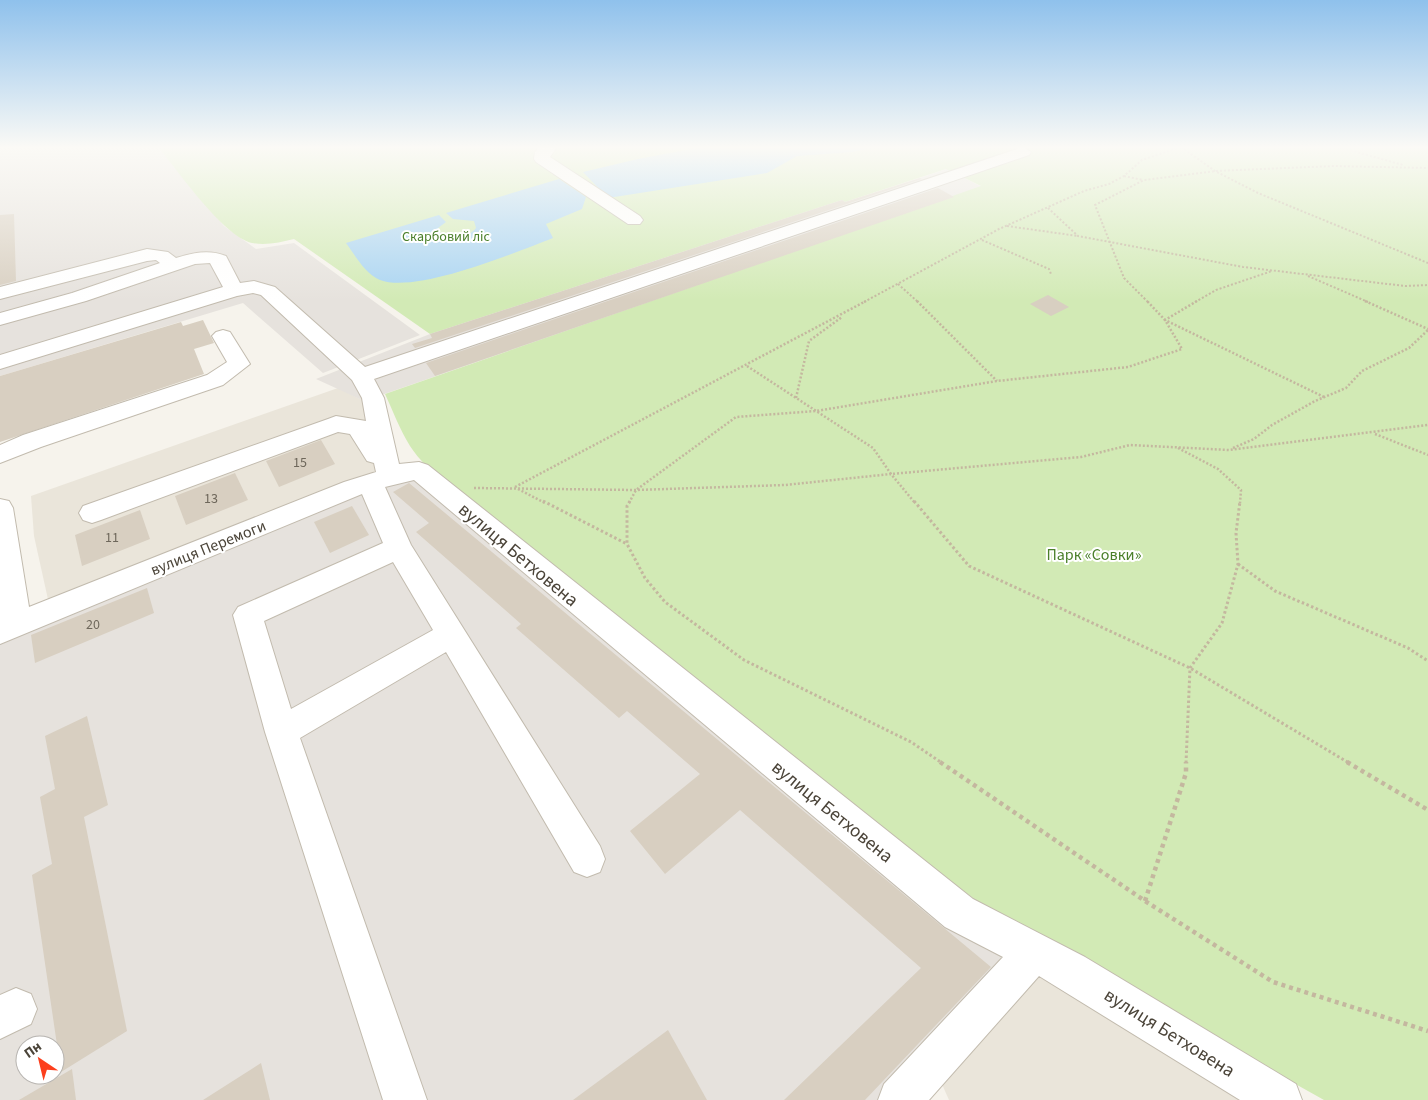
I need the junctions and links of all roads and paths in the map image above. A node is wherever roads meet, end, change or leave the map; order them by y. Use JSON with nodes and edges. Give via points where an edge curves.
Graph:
{"nodes":[{"id":1,"x":601,"y":198,"type":"edge"},
{"id":2,"x":886,"y":198,"type":"edge"},
{"id":3,"x":1071,"y":198,"type":"edge"},
{"id":4,"x":1108,"y":198,"type":"edge"},
{"id":5,"x":1271,"y":198,"type":"edge"},
{"id":6,"x":1048,"y":208,"type":"junction"},
{"id":7,"x":634,"y":220,"type":"dead end"},
{"id":8,"x":1006,"y":226,"type":"junction"},
{"id":9,"x":1078,"y":236,"type":"junction"},
{"id":10,"x":981,"y":239,"type":"junction"},
{"id":11,"x":1110,"y":241,"type":"junction"},
{"id":12,"x":1428,"y":262,"type":"edge"},
{"id":13,"x":171,"y":266,"type":"junction"},
{"id":14,"x":1273,"y":271,"type":"junction"},
{"id":15,"x":1051,"y":274,"type":"dead end"},
{"id":16,"x":1305,"y":275,"type":"junction"},
{"id":17,"x":898,"y":284,"type":"junction"},
{"id":18,"x":1428,"y":285,"type":"edge"},
{"id":19,"x":234,"y":290,"type":"junction"},
{"id":20,"x":0,"y":293,"type":"edge"},
{"id":21,"x":853,"y":309,"type":"junction"},
{"id":22,"x":0,"y":319,"type":"edge"},
{"id":23,"x":1165,"y":320,"type":"junction"},
{"id":24,"x":1428,"y":330,"type":"edge"},
{"id":25,"x":224,"y":336,"type":"dead end"},
{"id":26,"x":0,"y":362,"type":"edge"},
{"id":27,"x":747,"y":366,"type":"junction"},
{"id":28,"x":361,"y":376,"type":"junction"},
{"id":29,"x":997,"y":382,"type":"junction"},
{"id":30,"x":796,"y":398,"type":"junction"},
{"id":31,"x":1324,"y":398,"type":"junction"},
{"id":32,"x":816,"y":411,"type":"junction"},
{"id":33,"x":1428,"y":425,"type":"edge"},
{"id":34,"x":1373,"y":433,"type":"junction"},
{"id":35,"x":1177,"y":448,"type":"junction"},
{"id":36,"x":1230,"y":449,"type":"junction"},
{"id":37,"x":1428,"y":454,"type":"edge"},
{"id":38,"x":0,"y":455,"type":"edge"},
{"id":39,"x":391,"y":471,"type":"junction"},
{"id":40,"x":891,"y":474,"type":"junction"},
{"id":41,"x":470,"y":488,"type":"dead end"},
{"id":42,"x":515,"y":488,"type":"junction"},
{"id":43,"x":636,"y":490,"type":"junction"},
{"id":44,"x":0,"y":508,"type":"edge"},
{"id":45,"x":92,"y":513,"type":"dead end"},
{"id":46,"x":627,"y":544,"type":"junction"},
{"id":47,"x":399,"y":548,"type":"junction"},
{"id":48,"x":1238,"y":564,"type":"junction"},
{"id":49,"x":8,"y":629,"type":"edge"},
{"id":50,"x":452,"y":634,"type":"junction"},
{"id":51,"x":1428,"y":661,"type":"edge"},
{"id":52,"x":1190,"y":668,"type":"junction"},
{"id":53,"x":280,"y":732,"type":"junction"},
{"id":54,"x":1428,"y":810,"type":"edge"},
{"id":55,"x":587,"y":859,"type":"dead end"},
{"id":56,"x":1145,"y":901,"type":"junction"},
{"id":57,"x":1033,"y":953,"type":"junction"},
{"id":58,"x":1428,"y":1031,"type":"edge"},
{"id":59,"x":915,"y":1094,"type":"edge"},
{"id":60,"x":404,"y":1100,"type":"edge"},
{"id":61,"x":1280,"y":1100,"type":"edge"}],
"edges":[{"from":1,"to":7,"type":"street"},
{"from":2,"to":28,"type":"street"},
{"from":3,"to":6,"type":"path"},
{"from":4,"to":11,"type":"path","via":[[1095,205]]},
{"from":5,"to":12,"type":"path"},
{"from":6,"to":8,"type":"path"},
{"from":6,"to":9,"type":"path"},
{"from":8,"to":9,"type":"path"},
{"from":8,"to":10,"type":"path"},
{"from":9,"to":11,"type":"path"},
{"from":10,"to":15,"type":"path","via":[[1049,269]]},
{"from":10,"to":17,"type":"path"},
{"from":11,"to":14,"type":"path"},
{"from":11,"to":23,"type":"path","via":[[1124,278]]},
{"from":13,"to":19,"type":"street","via":[[214,257],[219,260]]},
{"from":13,"to":20,"type":"street","via":[[160,254],[147,255]]},
{"from":13,"to":22,"type":"street"},
{"from":14,"to":16,"type":"path"},
{"from":14,"to":23,"type":"path","via":[[1216,290]]},
{"from":16,"to":18,"type":"path","via":[[1405,286]]},
{"from":16,"to":24,"type":"path"},
{"from":17,"to":21,"type":"path"},
{"from":17,"to":29,"type":"path","via":[[941,323]]},
{"from":19,"to":26,"type":"street"},
{"from":19,"to":28,"type":"street","via":[[254,287],[268,291]]},
{"from":21,"to":27,"type":"path"},
{"from":21,"to":30,"type":"path","via":[[810,340]]},
{"from":23,"to":29,"type":"path","via":[[1182,349],[1128,368]]},
{"from":23,"to":31,"type":"path"},
{"from":24,"to":31,"type":"path","via":[[1409,348],[1362,371],[1346,388]]},
{"from":25,"to":38,"type":"street","via":[[239,364],[215,380],[32,441]]},
{"from":27,"to":30,"type":"path"},
{"from":27,"to":42,"type":"path"},
{"from":28,"to":39,"type":"street","via":[[373,398]]},
{"from":29,"to":32,"type":"path"},
{"from":30,"to":32,"type":"path"},
{"from":31,"to":36,"type":"path"},
{"from":32,"to":40,"type":"path","via":[[873,448]]},
{"from":32,"to":43,"type":"path","via":[[736,417]]},
{"from":33,"to":34,"type":"path"},
{"from":34,"to":36,"type":"path"},
{"from":34,"to":37,"type":"path"},
{"from":35,"to":36,"type":"path"},
{"from":35,"to":40,"type":"path","via":[[1130,446],[1081,457]]},
{"from":35,"to":48,"type":"path","via":[[1218,469],[1241,490],[1236,533]]},
{"from":39,"to":45,"type":"street","name":"вулиця Бетховена","via":[[358,428],[336,424]]},
{"from":39,"to":47,"type":"street"},
{"from":39,"to":49,"type":"street","name":"вулиця Перемоги"},
{"from":39,"to":57,"type":"street","name":"вулиця Бетховена","via":[[959,913]]},
{"from":40,"to":43,"type":"path","via":[[785,485]]},
{"from":40,"to":52,"type":"path","via":[[969,566]]},
{"from":41,"to":42,"type":"path"},
{"from":42,"to":43,"type":"path"},
{"from":42,"to":46,"type":"path"},
{"from":43,"to":46,"type":"path","via":[[627,506]]},
{"from":44,"to":49,"type":"street"},
{"from":46,"to":56,"type":"path","via":[[645,578],[665,602],[744,660],[911,742]]},
{"from":47,"to":50,"type":"street"},
{"from":47,"to":53,"type":"street","via":[[248,614]]},
{"from":48,"to":51,"type":"path","via":[[1275,591],[1408,648]]},
{"from":48,"to":52,"type":"path","via":[[1222,623]]},
{"from":50,"to":53,"type":"street"},
{"from":50,"to":55,"type":"street"},
{"from":52,"to":54,"type":"path"},
{"from":52,"to":56,"type":"path","via":[[1186,773]]},
{"from":53,"to":60,"type":"street"},
{"from":56,"to":58,"type":"path","via":[[1272,982]]},
{"from":57,"to":59,"type":"street"},
{"from":57,"to":61,"type":"street","name":"вулиця Бетховена","via":[[1071,971]]}]}
